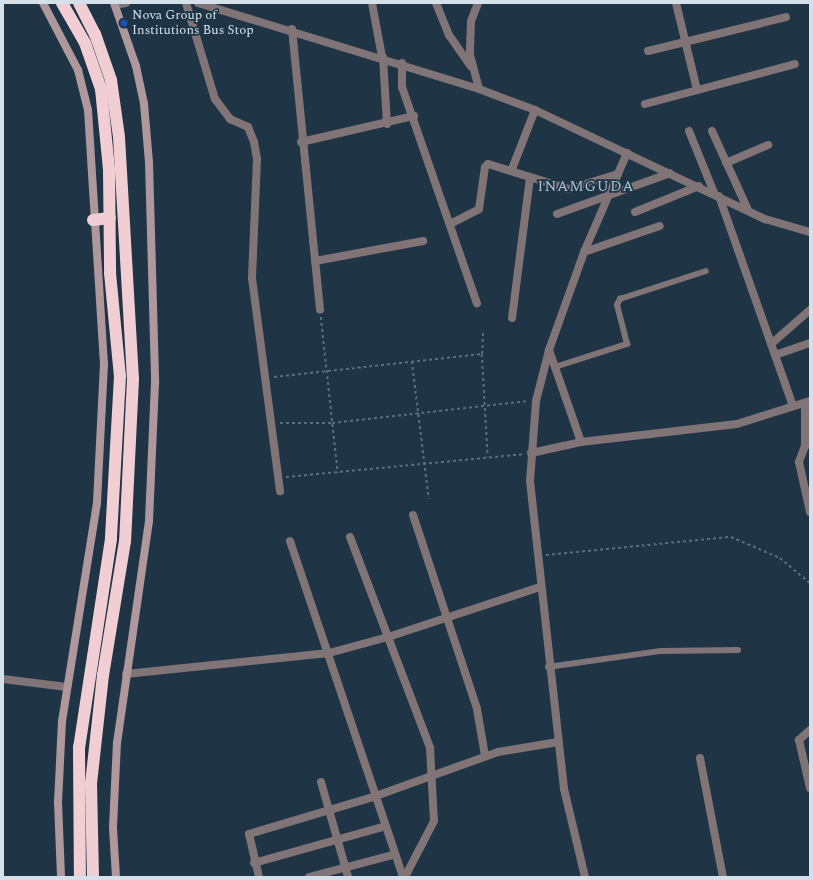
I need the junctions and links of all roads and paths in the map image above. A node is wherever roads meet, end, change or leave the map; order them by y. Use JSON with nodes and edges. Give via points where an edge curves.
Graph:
{"nodes":[{"id":1,"x":43,"y":3,"type":"edge"},
{"id":2,"x":62,"y":3,"type":"edge"},
{"id":3,"x":79,"y":3,"type":"edge"},
{"id":4,"x":126,"y":3,"type":"edge"},
{"id":5,"x":186,"y":3,"type":"edge"},
{"id":6,"x":198,"y":3,"type":"edge"},
{"id":7,"x":372,"y":3,"type":"edge"},
{"id":8,"x":436,"y":3,"type":"edge"},
{"id":9,"x":478,"y":3,"type":"edge"},
{"id":10,"x":676,"y":3,"type":"edge"},
{"id":11,"x":114,"y":4,"type":"edge"},
{"id":12,"x":786,"y":17,"type":"dead end"},
{"id":13,"x":292,"y":29,"type":"junction"},
{"id":14,"x":685,"y":41,"type":"junction"},
{"id":15,"x":648,"y":51,"type":"dead end"},
{"id":16,"x":383,"y":57,"type":"junction"},
{"id":17,"x":402,"y":63,"type":"junction"},
{"id":18,"x":795,"y":64,"type":"dead end"},
{"id":19,"x":472,"y":69,"type":"junction"},
{"id":20,"x":479,"y":89,"type":"junction"},
{"id":21,"x":697,"y":90,"type":"junction"},
{"id":22,"x":645,"y":104,"type":"dead end"},
{"id":23,"x":535,"y":110,"type":"junction"},
{"id":24,"x":414,"y":116,"type":"junction"},
{"id":25,"x":387,"y":124,"type":"junction"},
{"id":26,"x":689,"y":131,"type":"dead end"},
{"id":27,"x":712,"y":132,"type":"dead end"},
{"id":28,"x":302,"y":142,"type":"junction"},
{"id":29,"x":768,"y":145,"type":"dead end"},
{"id":30,"x":627,"y":153,"type":"junction"},
{"id":31,"x":726,"y":163,"type":"junction"},
{"id":32,"x":512,"y":169,"type":"junction"},
{"id":33,"x":670,"y":173,"type":"junction"},
{"id":34,"x":618,"y":174,"type":"junction"},
{"id":35,"x":530,"y":178,"type":"junction"},
{"id":36,"x":700,"y":186,"type":"junction"},
{"id":37,"x":717,"y":194,"type":"junction"},
{"id":38,"x":610,"y":197,"type":"junction"},
{"id":39,"x":748,"y":210,"type":"junction"},
{"id":40,"x":635,"y":212,"type":"dead end"},
{"id":41,"x":557,"y":214,"type":"dead end"},
{"id":42,"x":110,"y":218,"type":"junction"},
{"id":43,"x":93,"y":220,"type":"junction"},
{"id":44,"x":452,"y":223,"type":"junction"},
{"id":45,"x":660,"y":226,"type":"dead end"},
{"id":46,"x":810,"y":232,"type":"edge"},
{"id":47,"x":423,"y":241,"type":"dead end"},
{"id":48,"x":584,"y":252,"type":"junction"},
{"id":49,"x":315,"y":261,"type":"junction"},
{"id":50,"x":706,"y":271,"type":"dead end"},
{"id":51,"x":477,"y":304,"type":"dead end"},
{"id":52,"x":320,"y":310,"type":"joint"},
{"id":53,"x":810,"y":310,"type":"edge"},
{"id":54,"x":512,"y":318,"type":"dead end"},
{"id":55,"x":483,"y":330,"type":"dead end"},
{"id":56,"x":810,"y":343,"type":"edge"},
{"id":57,"x":771,"y":344,"type":"junction"},
{"id":58,"x":549,"y":350,"type":"junction"},
{"id":59,"x":482,"y":354,"type":"junction"},
{"id":60,"x":775,"y":354,"type":"junction"},
{"id":61,"x":412,"y":361,"type":"junction"},
{"id":62,"x":555,"y":367,"type":"junction"},
{"id":63,"x":326,"y":369,"type":"junction"},
{"id":64,"x":265,"y":379,"type":"junction"},
{"id":65,"x":536,"y":401,"type":"junction"},
{"id":66,"x":808,"y":402,"type":"edge"},
{"id":67,"x":486,"y":404,"type":"junction"},
{"id":68,"x":793,"y":406,"type":"junction"},
{"id":69,"x":418,"y":413,"type":"junction"},
{"id":70,"x":270,"y":423,"type":"junction"},
{"id":71,"x":332,"y":423,"type":"junction"},
{"id":72,"x":581,"y":442,"type":"junction"},
{"id":73,"x":531,"y":453,"type":"junction"},
{"id":74,"x":488,"y":457,"type":"junction"},
{"id":75,"x":425,"y":463,"type":"junction"},
{"id":76,"x":338,"y":473,"type":"junction"},
{"id":77,"x":277,"y":478,"type":"junction"},
{"id":78,"x":280,"y":491,"type":"dead end"},
{"id":79,"x":430,"y":499,"type":"dead end"},
{"id":80,"x":810,"y":512,"type":"edge"},
{"id":81,"x":413,"y":515,"type":"dead end"},
{"id":82,"x":350,"y":537,"type":"dead end"},
{"id":83,"x":290,"y":541,"type":"dead end"},
{"id":84,"x":536,"y":557,"type":"junction"},
{"id":85,"x":810,"y":583,"type":"edge"},
{"id":86,"x":540,"y":586,"type":"junction"},
{"id":87,"x":448,"y":617,"type":"junction"},
{"id":88,"x":388,"y":637,"type":"junction"},
{"id":89,"x":738,"y":650,"type":"dead end"},
{"id":90,"x":329,"y":653,"type":"junction"},
{"id":91,"x":548,"y":667,"type":"junction"},
{"id":92,"x":126,"y":674,"type":"junction"},
{"id":93,"x":3,"y":679,"type":"edge"},
{"id":94,"x":66,"y":687,"type":"junction"},
{"id":95,"x":810,"y":730,"type":"edge"},
{"id":96,"x":558,"y":742,"type":"junction"},
{"id":97,"x":485,"y":756,"type":"junction"},
{"id":98,"x":700,"y":758,"type":"dead end"},
{"id":99,"x":432,"y":773,"type":"junction"},
{"id":100,"x":321,"y":782,"type":"dead end"},
{"id":101,"x":810,"y":787,"type":"edge"},
{"id":102,"x":373,"y":797,"type":"junction"},
{"id":103,"x":329,"y":811,"type":"junction"},
{"id":104,"x":384,"y":827,"type":"junction"},
{"id":105,"x":337,"y":840,"type":"junction"},
{"id":106,"x":393,"y":855,"type":"junction"},
{"id":107,"x":254,"y":863,"type":"junction"},
{"id":108,"x":345,"y":867,"type":"junction"},
{"id":109,"x":61,"y":877,"type":"edge"},
{"id":110,"x":80,"y":877,"type":"edge"},
{"id":111,"x":93,"y":877,"type":"edge"},
{"id":112,"x":116,"y":877,"type":"edge"},
{"id":113,"x":259,"y":877,"type":"edge"},
{"id":114,"x":309,"y":877,"type":"edge"},
{"id":115,"x":348,"y":877,"type":"edge"},
{"id":116,"x":404,"y":877,"type":"edge"},
{"id":117,"x":586,"y":877,"type":"edge"},
{"id":118,"x":723,"y":877,"type":"edge"}],
"edges":[{"from":1,"to":43,"type":"street","via":[[78,70],[88,110]]},
{"from":2,"to":42,"type":"highway","via":[[85,43],[101,89]]},
{"from":3,"to":111,"type":"highway","via":[[95,34],[111,80],[119,137],[133,380],[125,541],[101,690],[91,783]]},
{"from":4,"to":11,"type":"street"},
{"from":5,"to":64,"type":"street","via":[[214,99],[230,119],[248,127],[254,142],[257,158],[252,278]]},
{"from":6,"to":13,"type":"street"},
{"from":7,"to":16,"type":"street"},
{"from":8,"to":19,"type":"street","via":[[449,35]]},
{"from":9,"to":19,"type":"street","via":[[472,21]]},
{"from":10,"to":14,"type":"street"},
{"from":11,"to":92,"type":"street","via":[[136,66],[144,104],[149,162],[155,383],[149,521]]},
{"from":12,"to":14,"type":"street"},
{"from":13,"to":16,"type":"street"},
{"from":13,"to":28,"type":"street"},
{"from":14,"to":15,"type":"street"},
{"from":14,"to":21,"type":"street"},
{"from":16,"to":17,"type":"street"},
{"from":16,"to":25,"type":"street"},
{"from":17,"to":20,"type":"street"},
{"from":17,"to":24,"type":"street","via":[[402,85]]},
{"from":18,"to":21,"type":"street"},
{"from":19,"to":20,"type":"street"},
{"from":20,"to":23,"type":"street"},
{"from":21,"to":22,"type":"street"},
{"from":23,"to":30,"type":"street"},
{"from":23,"to":32,"type":"street"},
{"from":24,"to":25,"type":"street"},
{"from":24,"to":44,"type":"street"},
{"from":25,"to":28,"type":"street"},
{"from":26,"to":37,"type":"street"},
{"from":27,"to":31,"type":"street"},
{"from":28,"to":49,"type":"street"},
{"from":29,"to":31,"type":"street"},
{"from":30,"to":33,"type":"street"},
{"from":30,"to":34,"type":"street"},
{"from":31,"to":39,"type":"street"},
{"from":32,"to":35,"type":"street"},
{"from":32,"to":44,"type":"street","via":[[486,165],[479,209]]},
{"from":33,"to":36,"type":"street"},
{"from":33,"to":38,"type":"street"},
{"from":34,"to":35,"type":"street","via":[[569,189]]},
{"from":34,"to":38,"type":"street"},
{"from":35,"to":54,"type":"street"},
{"from":36,"to":37,"type":"street"},
{"from":36,"to":40,"type":"street"},
{"from":37,"to":39,"type":"street"},
{"from":37,"to":57,"type":"street"},
{"from":38,"to":41,"type":"street"},
{"from":38,"to":48,"type":"street"},
{"from":39,"to":46,"type":"street","via":[[765,219]]},
{"from":42,"to":43,"type":"highway"},
{"from":42,"to":110,"type":"highway","via":[[120,376],[118,454],[111,539],[79,747]]},
{"from":43,"to":94,"type":"street","via":[[104,364],[103,423],[97,502]]},
{"from":44,"to":51,"type":"street"},
{"from":45,"to":48,"type":"street"},
{"from":47,"to":49,"type":"street"},
{"from":48,"to":58,"type":"street"},
{"from":49,"to":52,"type":"street"},
{"from":50,"to":62,"type":"lane","via":[[620,299],[617,305],[627,344]]},
{"from":52,"to":63,"type":"path"},
{"from":53,"to":57,"type":"street"},
{"from":55,"to":59,"type":"path"},
{"from":56,"to":60,"type":"street"},
{"from":57,"to":60,"type":"street"},
{"from":58,"to":62,"type":"street"},
{"from":58,"to":65,"type":"street"},
{"from":59,"to":61,"type":"path"},
{"from":59,"to":67,"type":"path"},
{"from":60,"to":68,"type":"street"},
{"from":61,"to":63,"type":"path"},
{"from":61,"to":69,"type":"path"},
{"from":62,"to":72,"type":"street"},
{"from":63,"to":64,"type":"path"},
{"from":63,"to":71,"type":"path"},
{"from":64,"to":70,"type":"street"},
{"from":65,"to":67,"type":"path"},
{"from":65,"to":73,"type":"street"},
{"from":66,"to":68,"type":"street"},
{"from":66,"to":80,"type":"street","via":[[805,446],[799,462]]},
{"from":67,"to":69,"type":"path"},
{"from":67,"to":74,"type":"path"},
{"from":68,"to":72,"type":"street","via":[[738,424]]},
{"from":69,"to":71,"type":"path"},
{"from":69,"to":75,"type":"path"},
{"from":70,"to":71,"type":"path"},
{"from":70,"to":77,"type":"street"},
{"from":71,"to":76,"type":"path"},
{"from":72,"to":73,"type":"street"},
{"from":73,"to":74,"type":"path"},
{"from":73,"to":84,"type":"street","via":[[530,481]]},
{"from":74,"to":75,"type":"path"},
{"from":75,"to":76,"type":"path"},
{"from":75,"to":79,"type":"path"},
{"from":76,"to":77,"type":"path"},
{"from":77,"to":78,"type":"street"},
{"from":81,"to":87,"type":"street"},
{"from":82,"to":88,"type":"street"},
{"from":83,"to":90,"type":"street"},
{"from":84,"to":85,"type":"path","via":[[731,537],[780,558]]},
{"from":84,"to":86,"type":"street"},
{"from":86,"to":87,"type":"street"},
{"from":86,"to":91,"type":"street"},
{"from":87,"to":88,"type":"street"},
{"from":87,"to":97,"type":"street","via":[[477,709]]},
{"from":88,"to":90,"type":"street"},
{"from":88,"to":99,"type":"street","via":[[426,735]]},
{"from":89,"to":91,"type":"lane","via":[[661,651]]},
{"from":90,"to":92,"type":"street"},
{"from":90,"to":102,"type":"street"},
{"from":91,"to":96,"type":"street"},
{"from":92,"to":112,"type":"street","via":[[116,750],[113,828]]},
{"from":93,"to":94,"type":"street"},
{"from":94,"to":109,"type":"street","via":[[58,802]]},
{"from":95,"to":101,"type":"street","via":[[799,740]]},
{"from":96,"to":97,"type":"street"},
{"from":96,"to":117,"type":"street","via":[[564,789]]},
{"from":97,"to":99,"type":"street"},
{"from":98,"to":118,"type":"street"},
{"from":99,"to":102,"type":"street"},
{"from":99,"to":116,"type":"street","via":[[434,822]]},
{"from":100,"to":103,"type":"street"},
{"from":102,"to":103,"type":"street"},
{"from":102,"to":104,"type":"street"},
{"from":103,"to":105,"type":"street"},
{"from":103,"to":107,"type":"street","via":[[249,834]]},
{"from":104,"to":105,"type":"street"},
{"from":104,"to":106,"type":"street"},
{"from":105,"to":107,"type":"street"},
{"from":105,"to":108,"type":"street"},
{"from":106,"to":108,"type":"street"},
{"from":106,"to":116,"type":"street"},
{"from":107,"to":113,"type":"street"},
{"from":108,"to":114,"type":"street"},
{"from":108,"to":115,"type":"street"}]}
